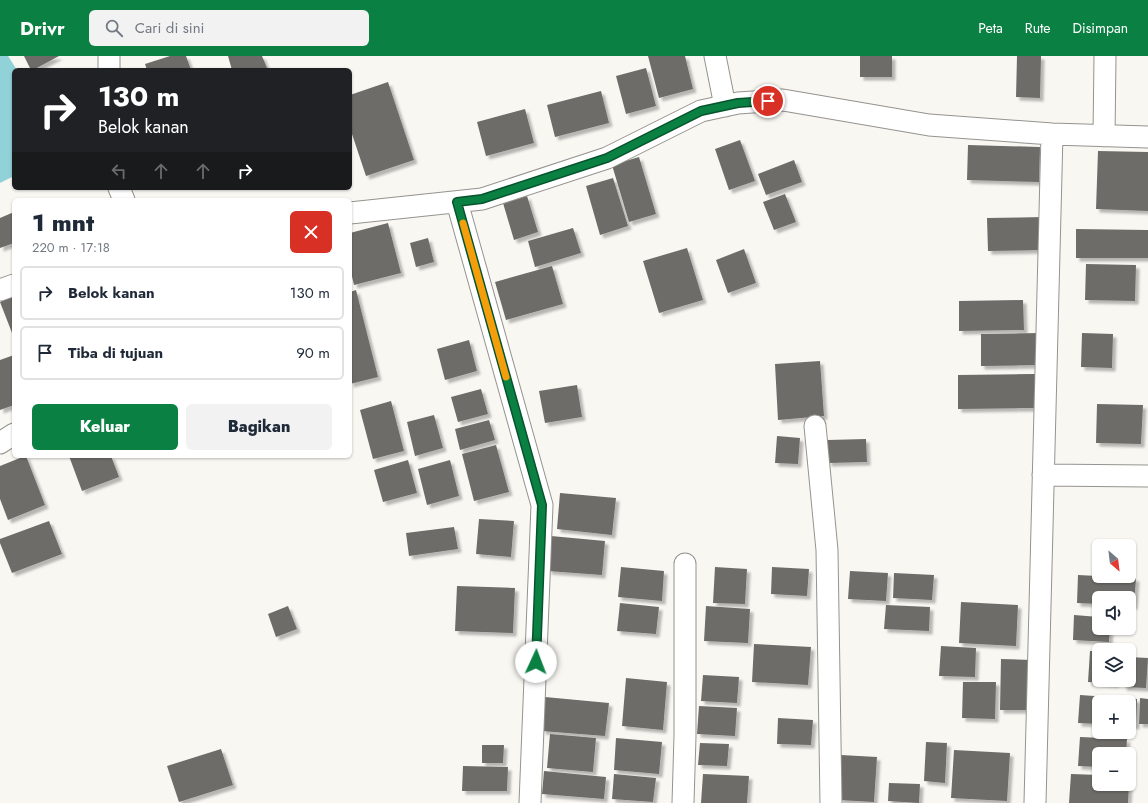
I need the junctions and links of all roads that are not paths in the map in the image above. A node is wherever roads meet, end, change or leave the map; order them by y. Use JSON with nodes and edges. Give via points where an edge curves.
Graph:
{"nodes":[{"id":1,"x":109,"y":56,"type":"edge"},
{"id":2,"x":715,"y":56,"type":"edge"},
{"id":3,"x":1105,"y":56,"type":"edge"},
{"id":4,"x":109,"y":68,"type":"edge"},
{"id":5,"x":725,"y":106,"type":"junction"},
{"id":6,"x":1052,"y":134,"type":"junction"},
{"id":7,"x":1104,"y":136,"type":"junction"},
{"id":8,"x":1148,"y":137,"type":"edge"},
{"id":9,"x":457,"y":202,"type":"junction"},
{"id":10,"x":352,"y":214,"type":"edge"},
{"id":11,"x":12,"y":286,"type":"edge"},
{"id":12,"x":0,"y":290,"type":"edge"},
{"id":13,"x":815,"y":426,"type":"dead end"},
{"id":14,"x":12,"y":435,"type":"edge"},
{"id":15,"x":0,"y":443,"type":"edge"},
{"id":16,"x":1043,"y":475,"type":"junction"},
{"id":17,"x":1148,"y":476,"type":"edge"},
{"id":18,"x":685,"y":564,"type":"dead end"},
{"id":19,"x":530,"y":803,"type":"edge"},
{"id":20,"x":684,"y":803,"type":"edge"},
{"id":21,"x":831,"y":803,"type":"edge"},
{"id":22,"x":1035,"y":803,"type":"edge"}],
"edges":[{"from":1,"to":4,"type":"street"},
{"from":2,"to":5,"type":"street"},
{"from":3,"to":7,"type":"street"},
{"from":5,"to":6,"type":"street","via":[[783,100],[929,124]]},
{"from":5,"to":9,"type":"street","via":[[701,111],[607,158],[482,199]]},
{"from":6,"to":7,"type":"street"},
{"from":6,"to":16,"type":"street"},
{"from":7,"to":8,"type":"street"},
{"from":9,"to":10,"type":"street"},
{"from":9,"to":19,"type":"street","via":[[542,505]]},
{"from":11,"to":12,"type":"street"},
{"from":13,"to":21,"type":"street","via":[[827,550]]},
{"from":14,"to":15,"type":"street"},
{"from":16,"to":17,"type":"street"},
{"from":16,"to":22,"type":"street"},
{"from":18,"to":20,"type":"street"}]}
